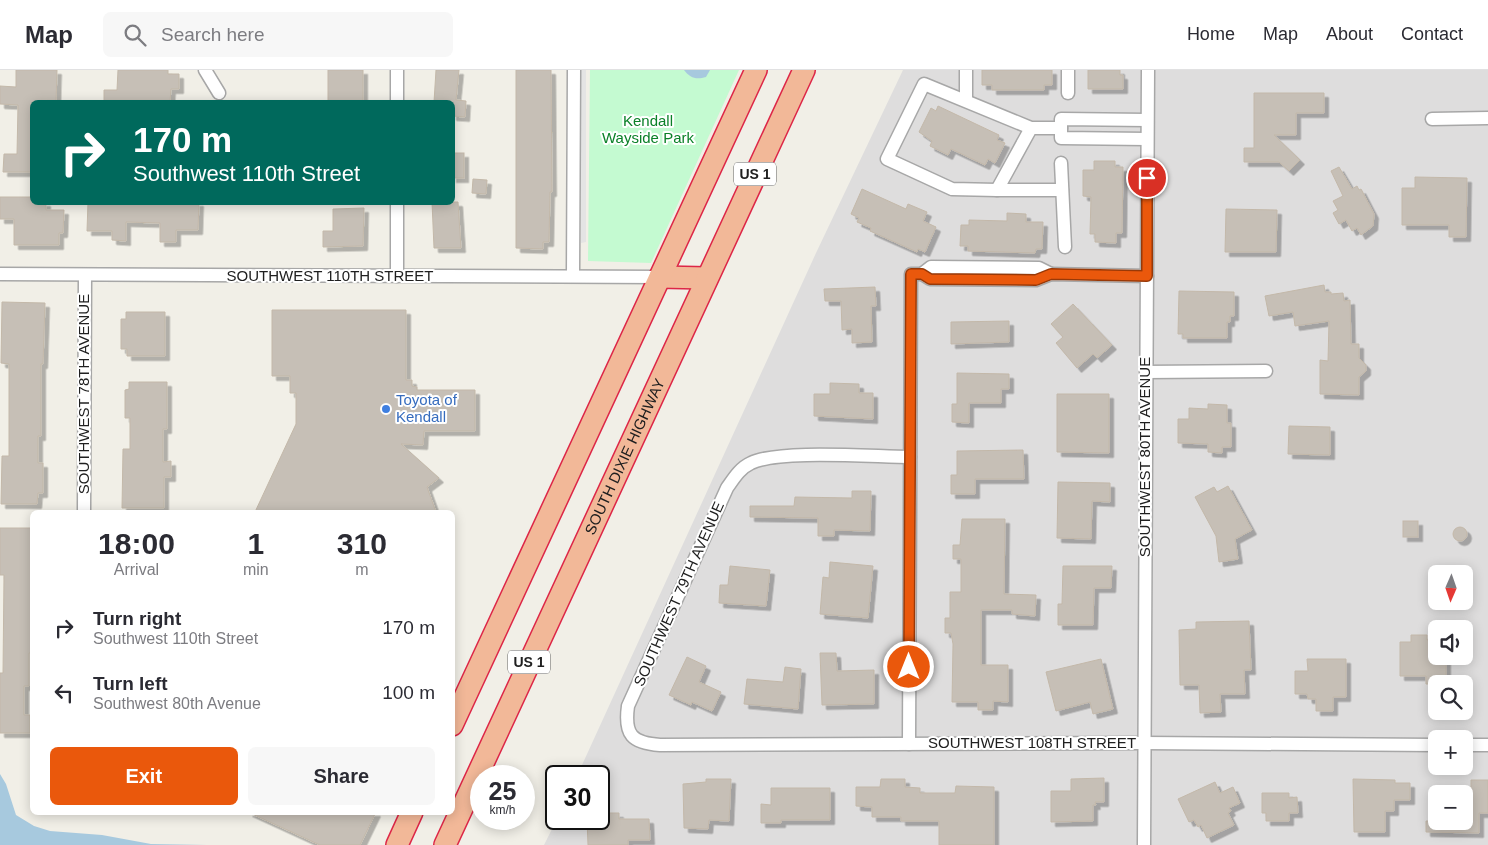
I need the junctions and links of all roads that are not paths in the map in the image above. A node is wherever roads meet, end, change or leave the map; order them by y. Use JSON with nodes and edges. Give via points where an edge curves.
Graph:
{"nodes":[{"id":1,"x":205,"y":70,"type":"edge"},
{"id":2,"x":397,"y":70,"type":"edge"},
{"id":3,"x":574,"y":70,"type":"edge"},
{"id":4,"x":756,"y":70,"type":"edge"},
{"id":5,"x":804,"y":70,"type":"edge"},
{"id":6,"x":966,"y":70,"type":"edge"},
{"id":7,"x":1068,"y":70,"type":"edge"},
{"id":8,"x":1148,"y":70,"type":"edge"},
{"id":9,"x":218,"y":93,"type":"dead end"},
{"id":10,"x":1068,"y":93,"type":"dead end"},
{"id":11,"x":397,"y":100,"type":"edge"},
{"id":12,"x":966,"y":100,"type":"junction"},
{"id":13,"x":1488,"y":118,"type":"edge"},
{"id":14,"x":1432,"y":119,"type":"dead end"},
{"id":15,"x":1147,"y":120,"type":"junction"},
{"id":16,"x":1031,"y":128,"type":"junction"},
{"id":17,"x":1061,"y":129,"type":"junction"},
{"id":18,"x":1147,"y":140,"type":"junction"},
{"id":19,"x":1062,"y":163,"type":"dead end"},
{"id":20,"x":997,"y":190,"type":"junction"},
{"id":21,"x":1062,"y":190,"type":"junction"},
{"id":22,"x":397,"y":205,"type":"edge"},
{"id":23,"x":1065,"y":247,"type":"dead end"},
{"id":24,"x":0,"y":274,"type":"edge"},
{"id":25,"x":85,"y":275,"type":"junction"},
{"id":26,"x":573,"y":275,"type":"junction"},
{"id":27,"x":397,"y":276,"type":"junction"},
{"id":28,"x":1147,"y":276,"type":"junction"},
{"id":29,"x":660,"y":277,"type":"junction"},
{"id":30,"x":707,"y":278,"type":"junction"},
{"id":31,"x":1266,"y":371,"type":"dead end"},
{"id":32,"x":1146,"y":372,"type":"junction"},
{"id":33,"x":910,"y":457,"type":"junction"},
{"id":34,"x":84,"y":510,"type":"edge"},
{"id":35,"x":455,"y":720,"type":"edge"},
{"id":36,"x":631,"y":735,"type":"joint"},
{"id":37,"x":1144,"y":743,"type":"junction"},
{"id":38,"x":909,"y":744,"type":"junction"},
{"id":39,"x":1428,"y":745,"type":"edge"},
{"id":40,"x":1473,"y":745,"type":"edge"},
{"id":41,"x":1488,"y":745,"type":"edge"},
{"id":42,"x":411,"y":815,"type":"edge"},
{"id":43,"x":397,"y":845,"type":"edge"},
{"id":44,"x":445,"y":845,"type":"edge"},
{"id":45,"x":1144,"y":845,"type":"edge"}],
"edges":[{"from":1,"to":9,"type":"street"},
{"from":2,"to":11,"type":"street"},
{"from":3,"to":26,"type":"street"},
{"from":4,"to":29,"type":"highway","number":"US 1"},
{"from":5,"to":30,"type":"highway","name":"SOUTH DIXIE HIGHWAY","number":"US 1"},
{"from":6,"to":12,"type":"street"},
{"from":7,"to":10,"type":"street"},
{"from":8,"to":15,"type":"street","name":"SOUTHWEST 80TH AVENUE"},
{"from":12,"to":16,"type":"street"},
{"from":12,"to":20,"type":"street","via":[[924,84],[887,159],[952,189]]},
{"from":13,"to":14,"type":"street"},
{"from":15,"to":17,"type":"street"},
{"from":15,"to":18,"type":"street","name":"SOUTHWEST 80TH AVENUE"},
{"from":16,"to":17,"type":"street"},
{"from":16,"to":20,"type":"street"},
{"from":17,"to":18,"type":"street"},
{"from":18,"to":28,"type":"street","name":"SOUTHWEST 80TH AVENUE"},
{"from":19,"to":21,"type":"street"},
{"from":20,"to":21,"type":"street"},
{"from":21,"to":23,"type":"street"},
{"from":22,"to":27,"type":"street"},
{"from":24,"to":25,"type":"street","name":"SOUTHWEST 110TH STREET"},
{"from":25,"to":27,"type":"street","name":"SOUTHWEST 110TH STREET"},
{"from":25,"to":34,"type":"street","name":"SOUTHWEST 78TH AVENUE"},
{"from":26,"to":27,"type":"street","name":"SOUTHWEST 110TH STREET"},
{"from":26,"to":29,"type":"street","name":"SOUTHWEST 110TH STREET"},
{"from":28,"to":32,"type":"street","name":"SOUTHWEST 80TH AVENUE"},
{"from":28,"to":33,"type":"street","via":[[1051,274],[1036,280],[930,279],[916,274]]},
{"from":29,"to":30,"type":"highway"},
{"from":29,"to":35,"type":"highway","number":"US 1"},
{"from":30,"to":44,"type":"highway","name":"SOUTH DIXIE HIGHWAY","number":"US 1"},
{"from":31,"to":32,"type":"street"},
{"from":32,"to":37,"type":"street","name":"SOUTHWEST 80TH AVENUE"},
{"from":33,"to":36,"type":"street","name":"SOUTHWEST 79TH AVENUE","via":[[782,456],[751,463],[738,472],[727,488],[628,706],[627,726]]},
{"from":33,"to":38,"type":"street"},
{"from":36,"to":38,"type":"street","name":"SOUTHWEST 108TH STREET","via":[[642,742],[660,745]]},
{"from":37,"to":38,"type":"street","name":"SOUTHWEST 108TH STREET"},
{"from":37,"to":39,"type":"street","name":"SOUTHWEST 108TH STREET"},
{"from":37,"to":45,"type":"street","name":"SOUTHWEST 80TH AVENUE"},
{"from":40,"to":41,"type":"street"},
{"from":42,"to":43,"type":"highway"}]}
